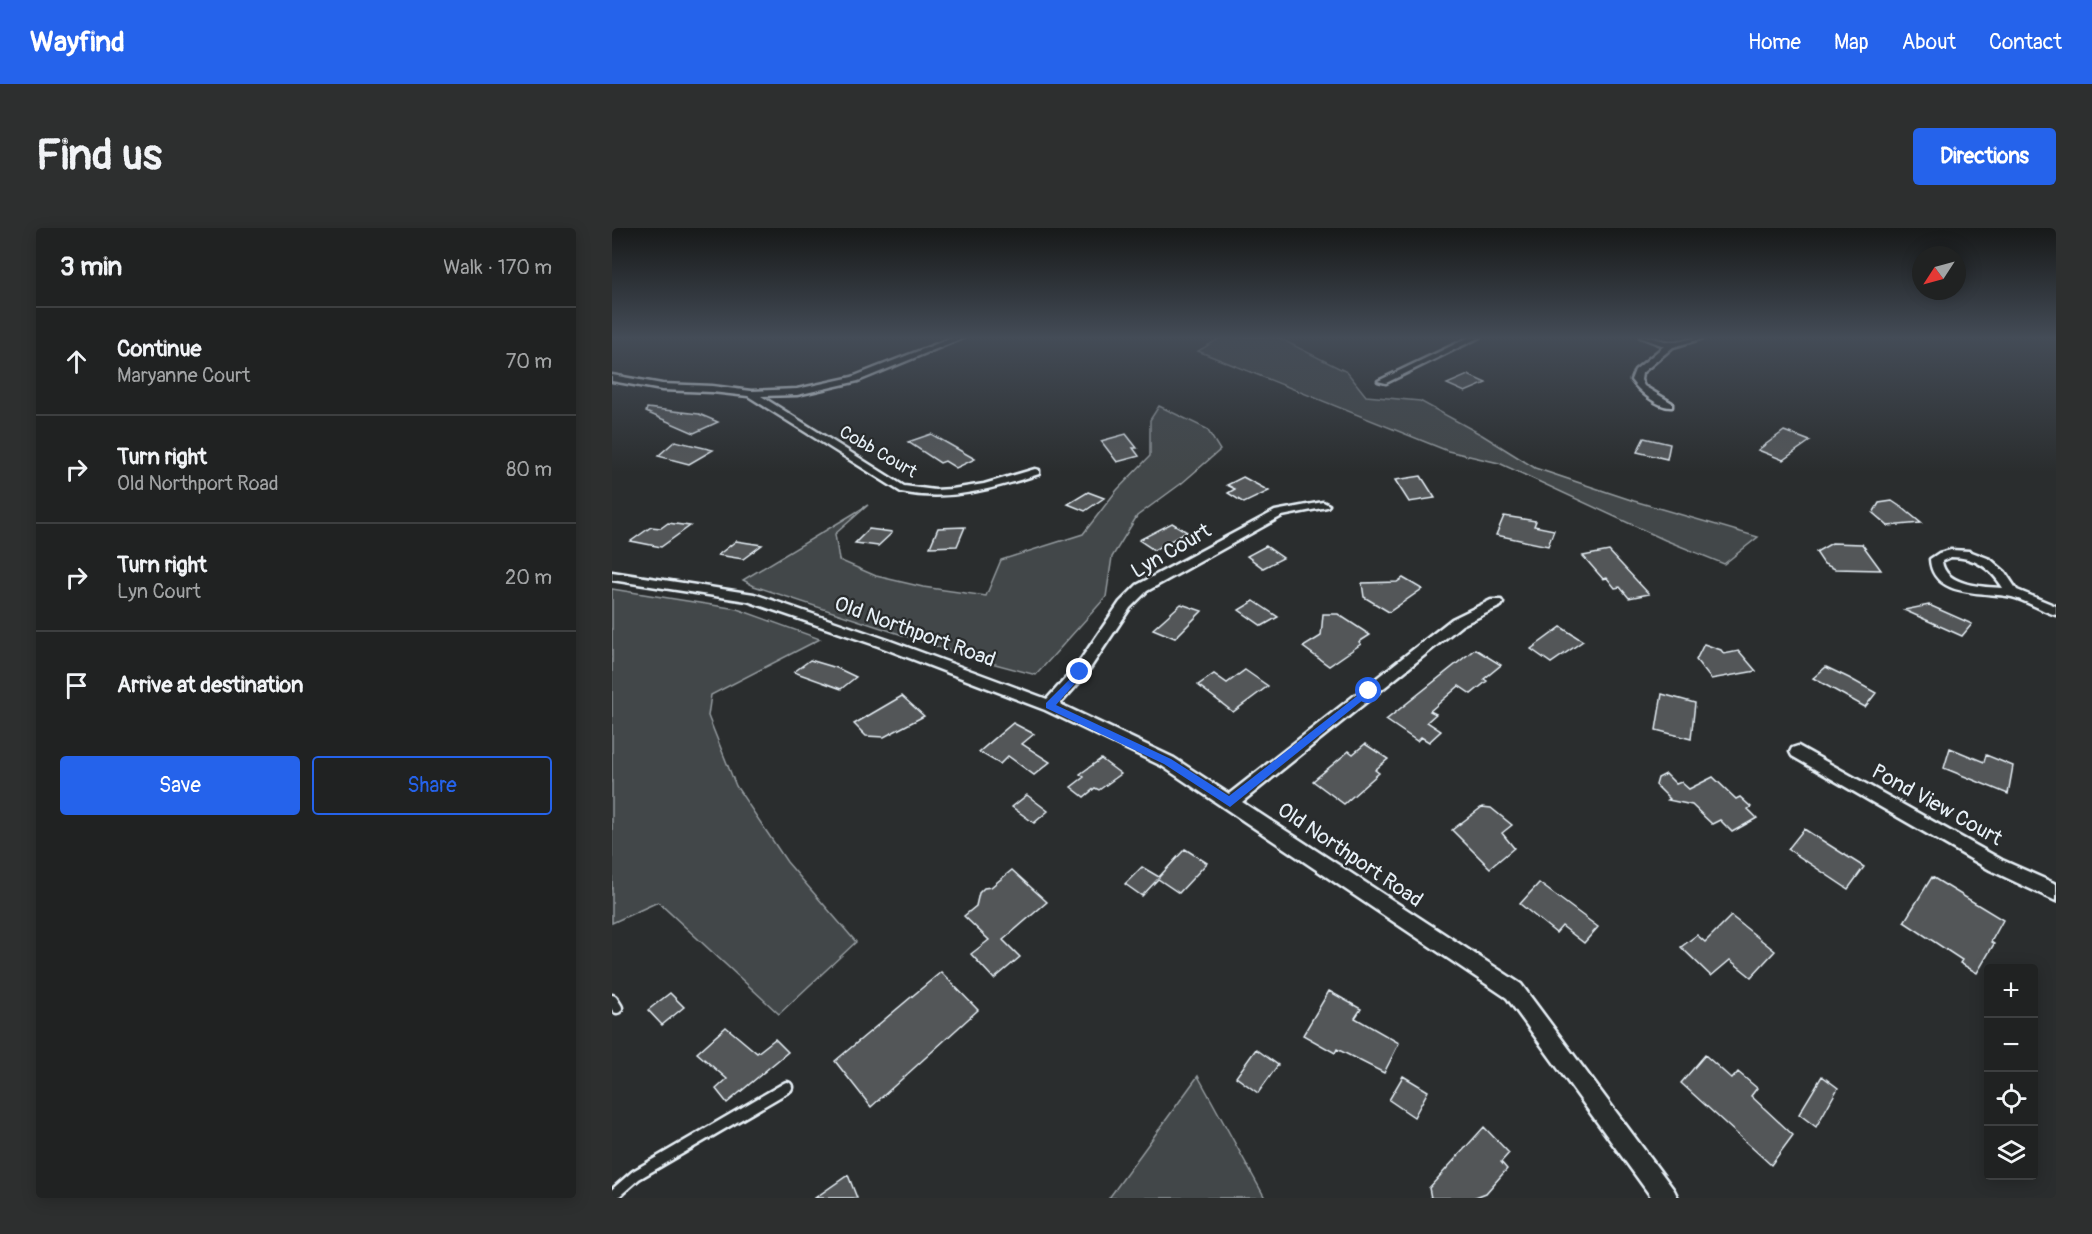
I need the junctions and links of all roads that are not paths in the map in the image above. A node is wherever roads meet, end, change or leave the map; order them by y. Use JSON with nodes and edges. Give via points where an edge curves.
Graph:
{"nodes":[{"id":1,"x":636,"y":382,"type":"edge"},
{"id":2,"x":840,"y":382,"type":"edge"},
{"id":3,"x":1637,"y":382,"type":"edge"},
{"id":4,"x":751,"y":394,"type":"junction"},
{"id":5,"x":1669,"y":405,"type":"dead end"},
{"id":6,"x":1035,"y":472,"type":"dead end"},
{"id":7,"x":1323,"y":505,"type":"dead end"},
{"id":8,"x":612,"y":576,"type":"edge"},
{"id":9,"x":2012,"y":592,"type":"junction"},
{"id":10,"x":1496,"y":603,"type":"dead end"},
{"id":11,"x":2056,"y":611,"type":"edge"},
{"id":12,"x":1050,"y":706,"type":"junction"},
{"id":13,"x":1798,"y":752,"type":"dead end"},
{"id":14,"x":1230,"y":802,"type":"junction"},
{"id":15,"x":2056,"y":893,"type":"edge"},
{"id":16,"x":787,"y":1087,"type":"dead end"},
{"id":17,"x":612,"y":1196,"type":"edge"},
{"id":18,"x":1666,"y":1198,"type":"edge"}],
"edges":[{"from":1,"to":4,"type":"street"},
{"from":2,"to":4,"type":"street","via":[[797,392]]},
{"from":3,"to":5,"type":"street"},
{"from":4,"to":6,"type":"street","name":"Cobb Court","via":[[901,489],[919,494],[966,491]]},
{"from":7,"to":12,"type":"street","name":"Lyn Court","via":[[1279,513],[1142,588],[1125,604],[1080,672]]},
{"from":8,"to":12,"type":"street","name":"Old Northport Road","via":[[749,597]]},
{"from":9,"to":9,"type":"street","via":[[1998,571],[1982,560],[1949,553],[1936,559],[1940,574],[1958,584],[1984,591]]},
{"from":9,"to":11,"type":"street"},
{"from":10,"to":14,"type":"street","via":[[1457,622]]},
{"from":12,"to":14,"type":"street","name":"Old Northport Road","via":[[1168,762]]},
{"from":13,"to":15,"type":"street","name":"Pond View Court","via":[[1996,865]]},
{"from":14,"to":18,"type":"street","name":"Old Northport Road","via":[[1514,991]]},
{"from":16,"to":17,"type":"lane","via":[[636,1175]]}]}
